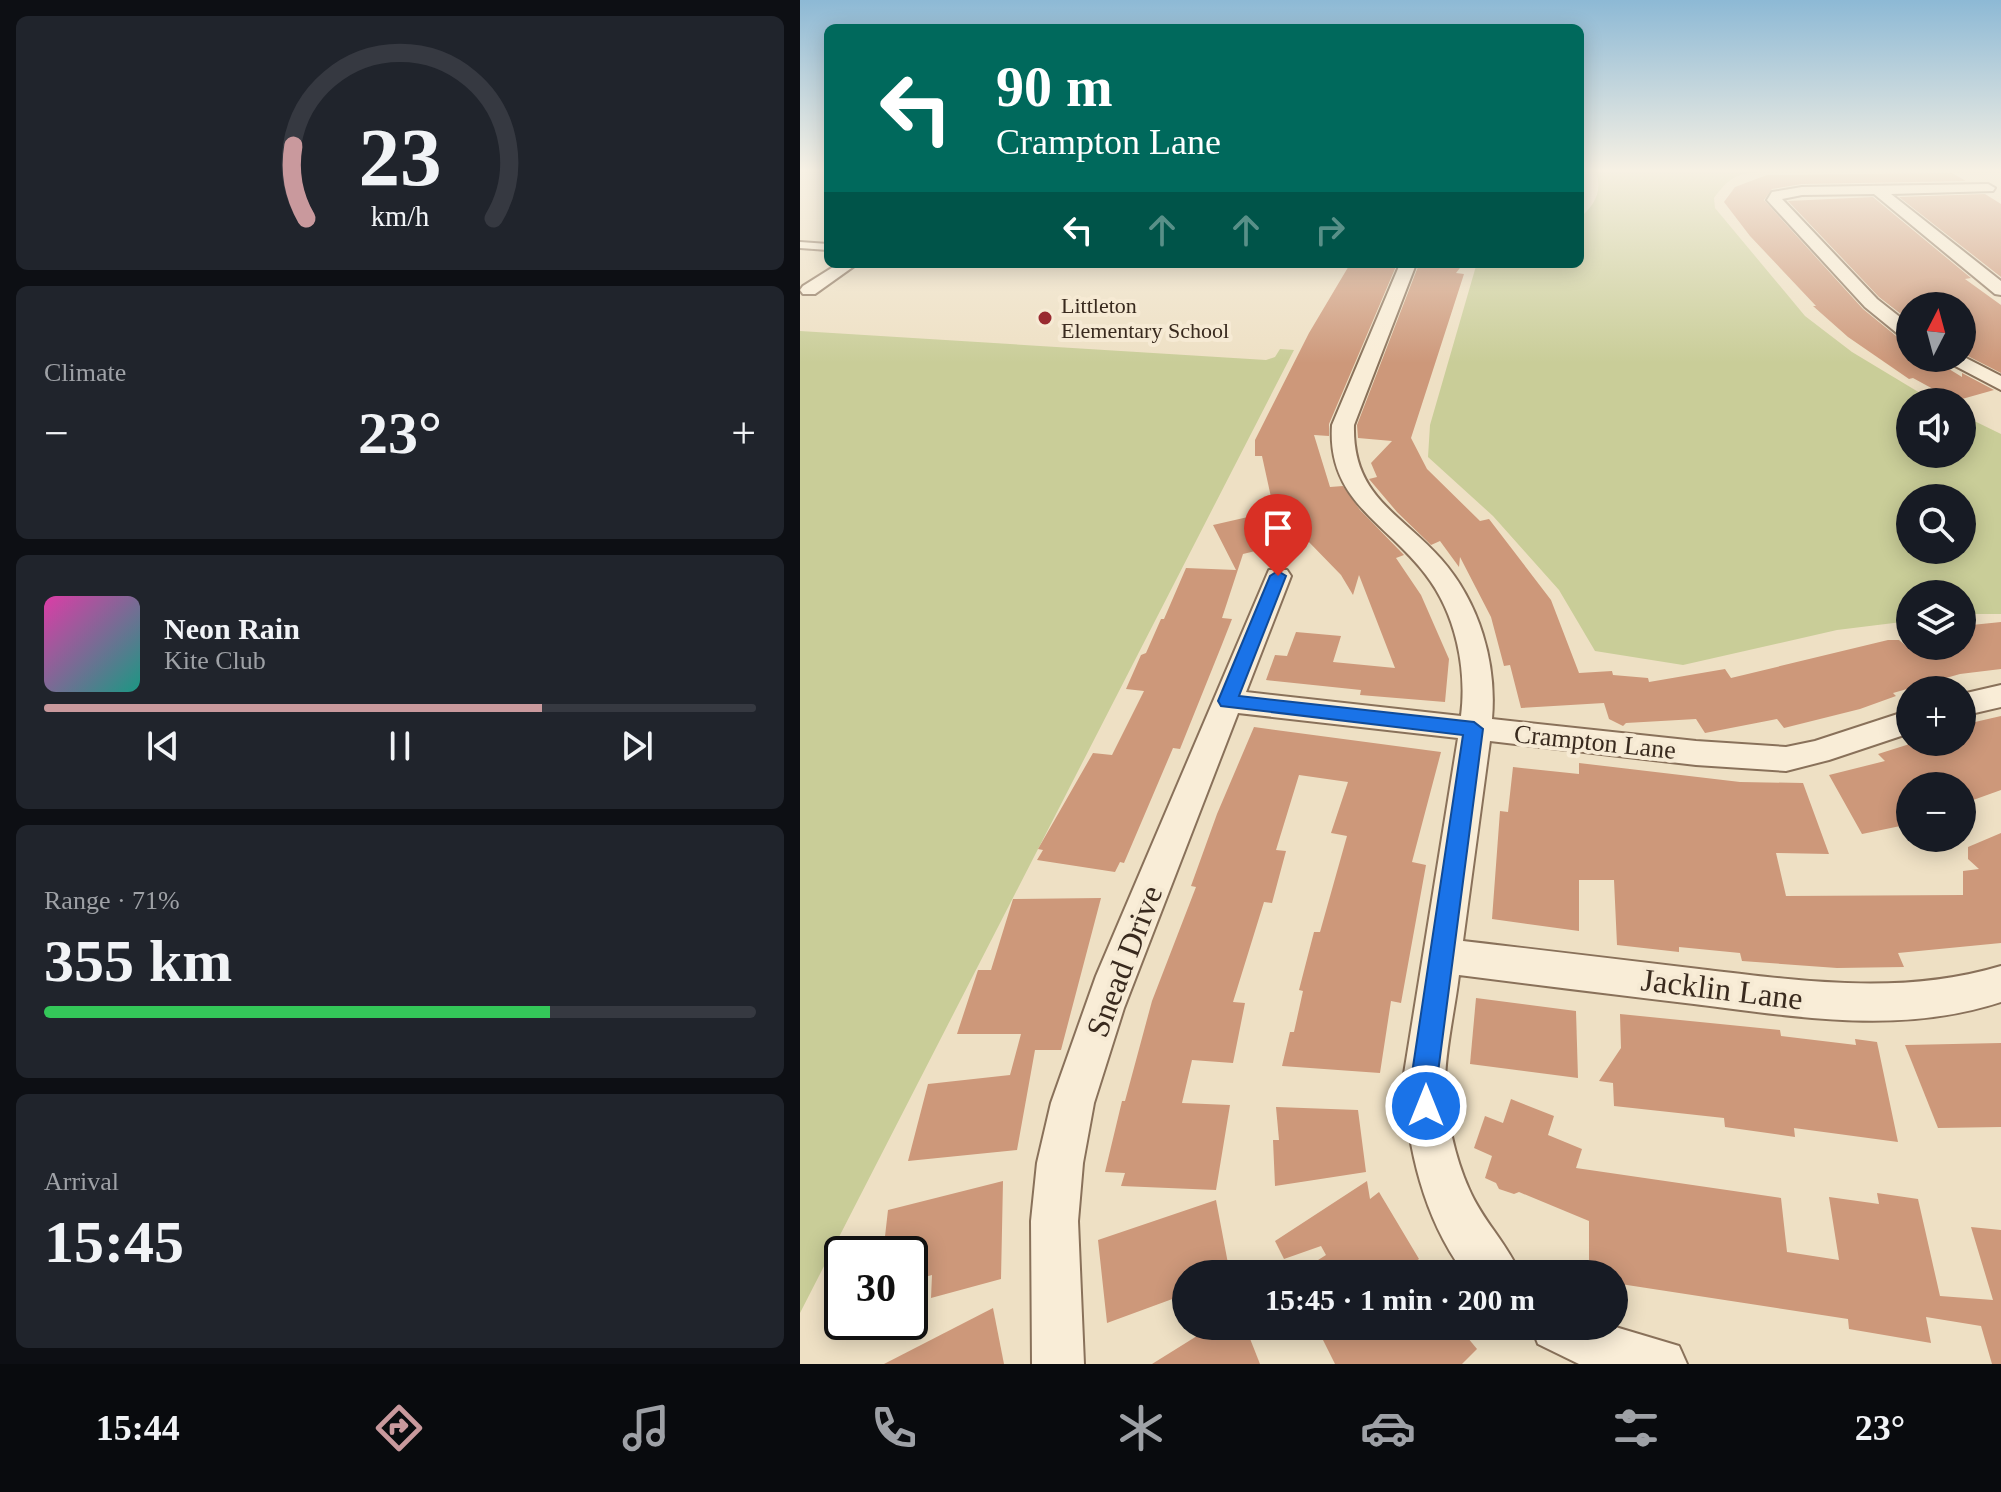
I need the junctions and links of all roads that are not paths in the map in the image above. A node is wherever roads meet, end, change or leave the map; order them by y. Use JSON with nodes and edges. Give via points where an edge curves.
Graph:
{"nodes":[{"id":1,"x":1808,"y":236,"type":"edge"},
{"id":2,"x":1934,"y":236,"type":"edge"},
{"id":3,"x":800,"y":245,"type":"edge"},
{"id":4,"x":824,"y":247,"type":"edge"},
{"id":5,"x":843,"y":268,"type":"edge"},
{"id":6,"x":1406,"y":268,"type":"edge"},
{"id":7,"x":809,"y":290,"type":"dead end"},
{"id":8,"x":2001,"y":290,"type":"edge"},
{"id":9,"x":1896,"y":323,"type":"edge"},
{"id":10,"x":1976,"y":371,"type":"edge"},
{"id":11,"x":2001,"y":384,"type":"edge"},
{"id":12,"x":1278,"y":576,"type":"dead end"},
{"id":13,"x":2001,"y":696,"type":"edge"},
{"id":14,"x":1227,"y":701,"type":"junction"},
{"id":15,"x":1976,"y":702,"type":"edge"},
{"id":16,"x":1896,"y":726,"type":"edge"},
{"id":17,"x":1474,"y":729,"type":"junction"},
{"id":18,"x":1442,"y":956,"type":"junction"},
{"id":19,"x":2001,"y":984,"type":"edge"},
{"id":20,"x":1483,"y":1260,"type":"edge"},
{"id":21,"x":1585,"y":1340,"type":"edge"},
{"id":22,"x":1058,"y":1364,"type":"edge"},
{"id":23,"x":1661,"y":1364,"type":"edge"}],
"edges":[{"from":1,"to":9,"type":"street"},
{"from":2,"to":8,"type":"street"},
{"from":3,"to":4,"type":"lane"},
{"from":5,"to":7,"type":"street"},
{"from":6,"to":17,"type":"street","via":[[1343,425],[1341,453],[1360,494],[1432,564],[1455,601],[1477,666]]},
{"from":10,"to":11,"type":"street"},
{"from":12,"to":14,"type":"street","name":"Snead Drive"},
{"from":13,"to":15,"type":"street"},
{"from":14,"to":17,"type":"street","name":"Crampton Lane"},
{"from":14,"to":22,"type":"street","name":"Snead Drive","via":[[1120,965],[1065,1134],[1054,1272]]},
{"from":16,"to":17,"type":"street","name":"Crampton Lane","via":[[1786,759]]},
{"from":17,"to":18,"type":"street"},
{"from":18,"to":19,"type":"street","name":"Jacklin Lane","via":[[1826,1002],[1908,1003]]},
{"from":18,"to":20,"type":"street","via":[[1424,1080],[1428,1133],[1443,1189],[1469,1243]]},
{"from":21,"to":23,"type":"street"}]}
